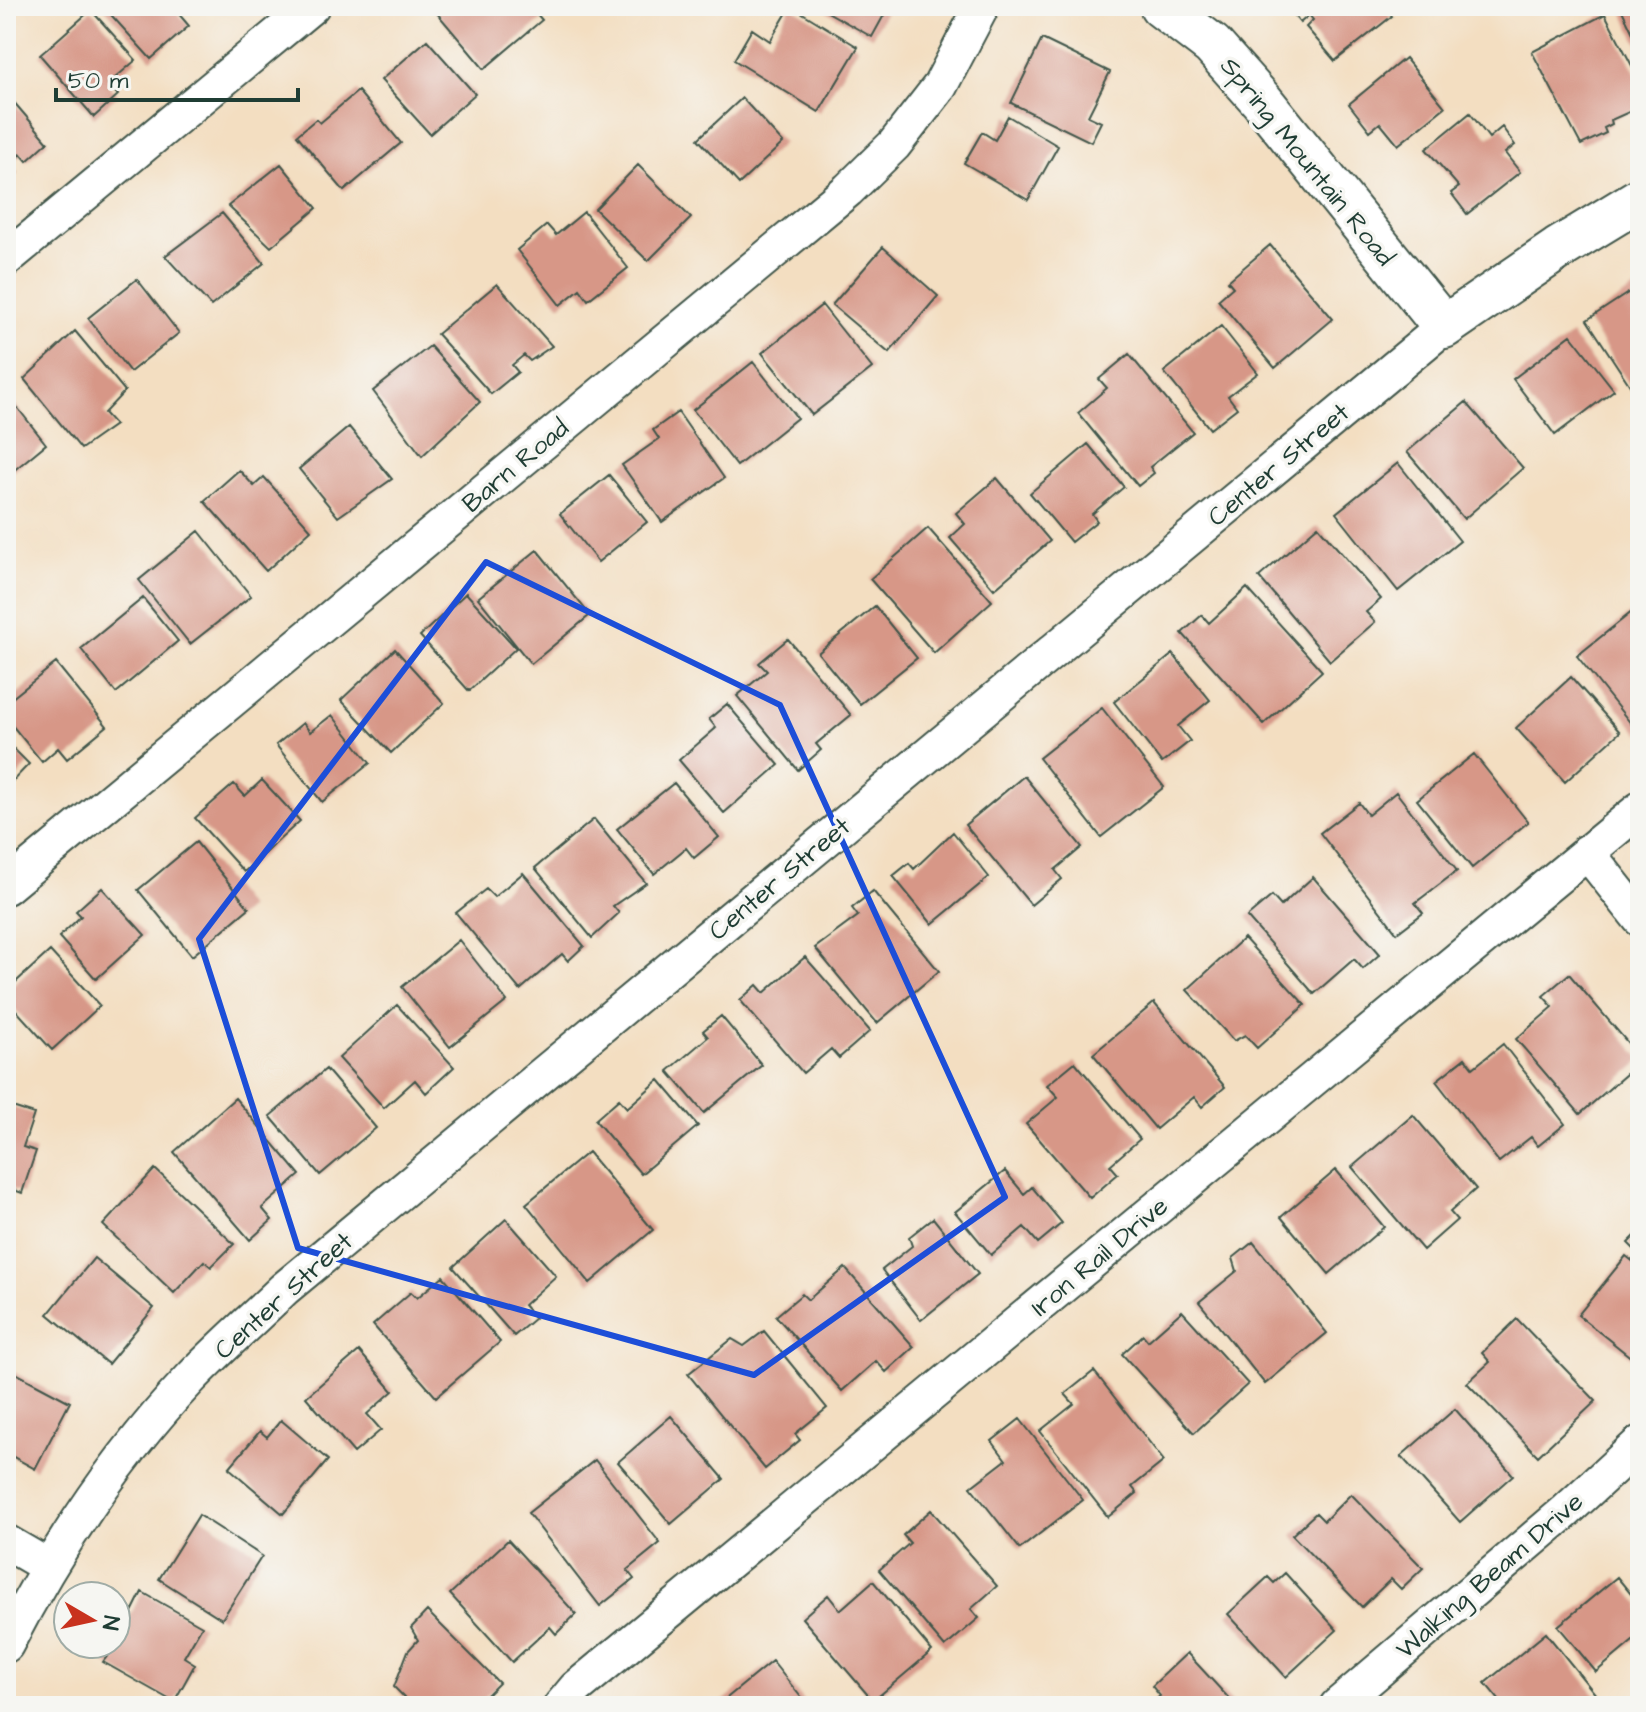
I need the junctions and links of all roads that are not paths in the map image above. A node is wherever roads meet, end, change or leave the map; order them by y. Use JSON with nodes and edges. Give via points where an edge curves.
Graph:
{"nodes":[{"id":1,"x":312,"y":6,"type":"edge"},
{"id":2,"x":982,"y":6,"type":"edge"},
{"id":3,"x":1161,"y":6,"type":"edge"},
{"id":4,"x":1640,"y":199,"type":"edge"},
{"id":5,"x":6,"y":259,"type":"edge"},
{"id":6,"x":1444,"y":327,"type":"junction"},
{"id":7,"x":1640,"y":809,"type":"edge"},
{"id":8,"x":1587,"y":852,"type":"junction"},
{"id":9,"x":6,"y":887,"type":"edge"},
{"id":10,"x":1640,"y":919,"type":"edge"},
{"id":11,"x":1640,"y":1443,"type":"edge"},
{"id":12,"x":6,"y":1542,"type":"edge"},
{"id":13,"x":49,"y":1567,"type":"junction"},
{"id":14,"x":6,"y":1645,"type":"edge"},
{"id":15,"x":561,"y":1706,"type":"edge"},
{"id":16,"x":1337,"y":1706,"type":"edge"}],
"edges":[{"from":1,"to":5,"type":"street"},
{"from":2,"to":9,"type":"street","name":"Barn Road","via":[[940,86],[894,145],[848,190]]},
{"from":3,"to":6,"type":"street","name":"Spring Mountain Road","via":[[1212,45],[1262,101]]},
{"from":4,"to":6,"type":"street","name":"Center Street"},
{"from":6,"to":13,"type":"street","name":"Center Street","via":[[284,1289],[190,1379],[118,1466]]},
{"from":7,"to":8,"type":"street","name":"Iron Rail Drive"},
{"from":8,"to":10,"type":"street"},
{"from":8,"to":15,"type":"street","name":"Iron Rail Drive","via":[[576,1688]]},
{"from":11,"to":16,"type":"street","name":"Walking Beam Drive"},
{"from":12,"to":13,"type":"street"},
{"from":13,"to":14,"type":"street","name":"Center Street"}]}
